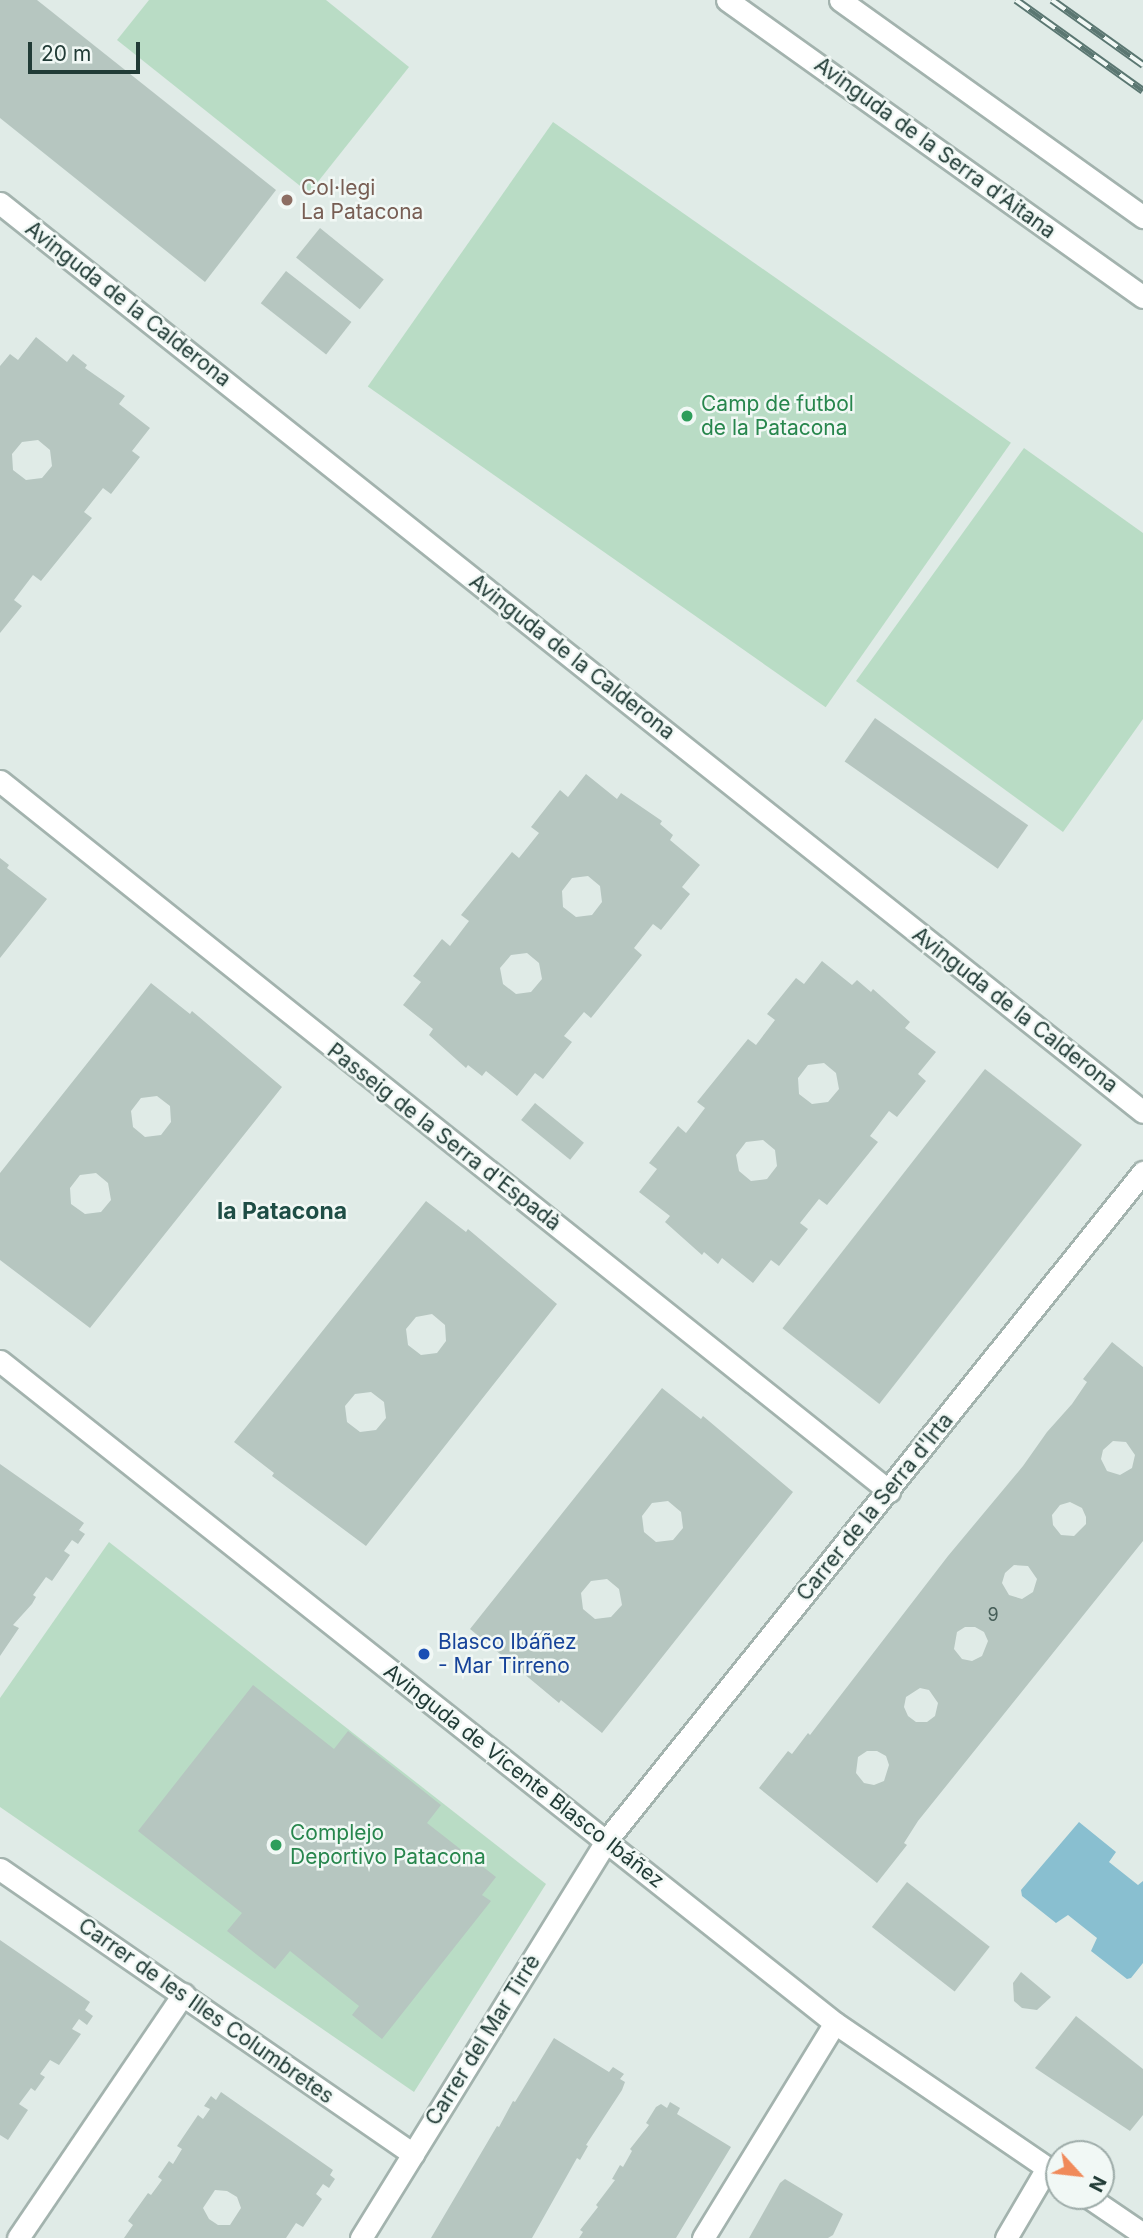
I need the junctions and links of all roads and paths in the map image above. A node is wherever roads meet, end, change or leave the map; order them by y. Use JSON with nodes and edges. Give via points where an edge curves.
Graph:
{"nodes":[{"id":1,"x":727,"y":0,"type":"edge"},
{"id":2,"x":840,"y":0,"type":"edge"},
{"id":3,"x":0,"y":203,"type":"edge"},
{"id":4,"x":1143,"y":217,"type":"edge"},
{"id":5,"x":1143,"y":297,"type":"edge"},
{"id":6,"x":0,"y":781,"type":"edge"},
{"id":7,"x":1143,"y":1112,"type":"edge"},
{"id":8,"x":1143,"y":1172,"type":"edge"},
{"id":9,"x":0,"y":1361,"type":"edge"},
{"id":10,"x":889,"y":1491,"type":"junction"},
{"id":11,"x":606,"y":1841,"type":"junction"},
{"id":12,"x":0,"y":1869,"type":"edge"},
{"id":13,"x":183,"y":1994,"type":"junction"},
{"id":14,"x":835,"y":2023,"type":"junction"},
{"id":15,"x":413,"y":2154,"type":"junction"},
{"id":16,"x":1045,"y":2167,"type":"edge"},
{"id":17,"x":1045,"y":2183,"type":"edge"},
{"id":18,"x":1108,"y":2210,"type":"edge"},
{"id":19,"x":1143,"y":2234,"type":"edge"},
{"id":20,"x":18,"y":2238,"type":"edge"},
{"id":21,"x":361,"y":2238,"type":"edge"},
{"id":22,"x":703,"y":2238,"type":"edge"},
{"id":23,"x":1006,"y":2238,"type":"edge"}],
"edges":[{"from":1,"to":5,"type":"street","name":"Avinguda de la Serra d'Aitana"},
{"from":2,"to":4,"type":"street"},
{"from":3,"to":7,"type":"street","name":"Avinguda de la Calderona"},
{"from":6,"to":10,"type":"street","name":"Passeig de la Serra d'Espadà"},
{"from":8,"to":10,"type":"street","name":"Carrer de la Serra d'Irta"},
{"from":9,"to":11,"type":"street","name":"Avinguda de Vicente Blasco Ibáñez"},
{"from":10,"to":11,"type":"street","name":"Carrer de la Serra d'Irta"},
{"from":11,"to":14,"type":"street","name":"Avinguda de Vicente Blasco Ibáñez"},
{"from":11,"to":15,"type":"street","name":"Carrer del Mar Tirrè"},
{"from":12,"to":13,"type":"street","name":"Carrer de les Illes Columbretes"},
{"from":13,"to":15,"type":"street","name":"Carrer de les Illes Columbretes"},
{"from":13,"to":20,"type":"street"},
{"from":14,"to":16,"type":"street","name":"Avinguda de Vicente Blasco Ibáñez"},
{"from":14,"to":22,"type":"street"},
{"from":15,"to":21,"type":"street","name":"Carrer del Mar Tirrè"},
{"from":17,"to":23,"type":"street"},
{"from":18,"to":19,"type":"street"}]}
